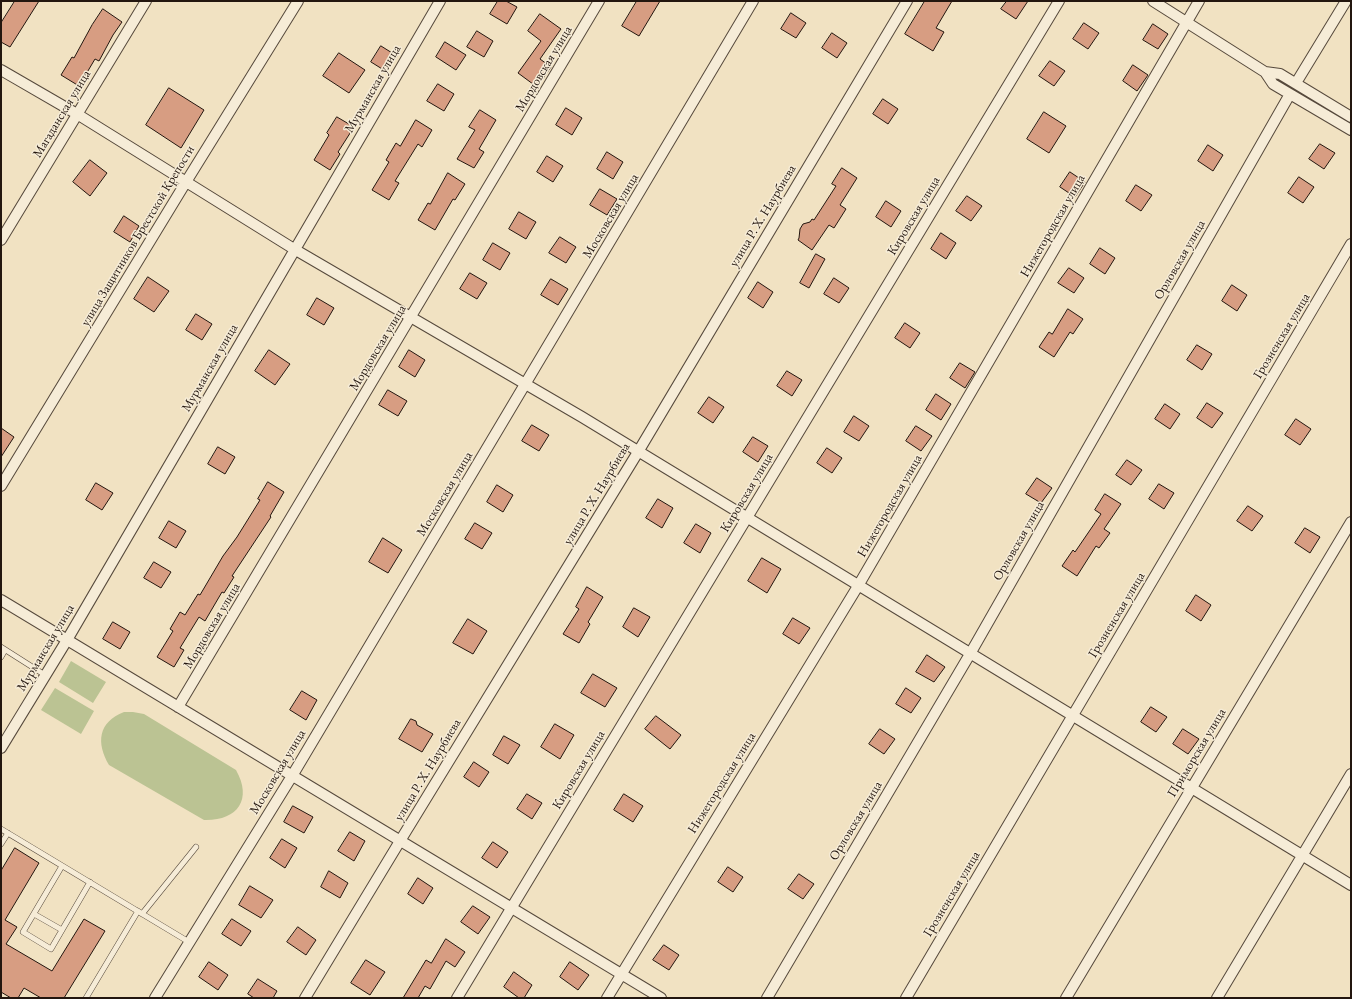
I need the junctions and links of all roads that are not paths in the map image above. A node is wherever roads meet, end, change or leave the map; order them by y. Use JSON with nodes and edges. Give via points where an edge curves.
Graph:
{"nodes":[{"id":1,"x":146,"y":1,"type":"edge"},
{"id":2,"x":298,"y":1,"type":"edge"},
{"id":3,"x":440,"y":1,"type":"edge"},
{"id":4,"x":599,"y":1,"type":"edge"},
{"id":5,"x":753,"y":1,"type":"edge"},
{"id":6,"x":907,"y":1,"type":"edge"},
{"id":7,"x":1059,"y":1,"type":"edge"},
{"id":8,"x":1153,"y":1,"type":"edge"},
{"id":9,"x":1199,"y":1,"type":"edge"},
{"id":10,"x":1346,"y":1,"type":"edge"},
{"id":11,"x":1187,"y":22,"type":"junction"},
{"id":12,"x":1,"y":70,"type":"edge"},
{"id":13,"x":1265,"y":72,"type":"junction"},
{"id":14,"x":1296,"y":84,"type":"junction"},
{"id":15,"x":1290,"y":94,"type":"junction"},
{"id":16,"x":77,"y":114,"type":"junction"},
{"id":17,"x":1351,"y":117,"type":"edge"},
{"id":18,"x":1351,"y":130,"type":"edge"},
{"id":19,"x":186,"y":182,"type":"junction"},
{"id":20,"x":1,"y":240,"type":"edge"},
{"id":21,"x":1351,"y":244,"type":"edge"},
{"id":22,"x":294,"y":249,"type":"junction"},
{"id":23,"x":411,"y":317,"type":"junction"},
{"id":24,"x":526,"y":385,"type":"junction"},
{"id":25,"x":638,"y":452,"type":"junction"},
{"id":26,"x":1,"y":486,"type":"edge"},
{"id":27,"x":747,"y":518,"type":"junction"},
{"id":28,"x":1351,"y":522,"type":"edge"},
{"id":29,"x":858,"y":586,"type":"junction"},
{"id":30,"x":1,"y":600,"type":"edge"},
{"id":31,"x":67,"y":640,"type":"junction"},
{"id":32,"x":3,"y":649,"type":"edge"},
{"id":33,"x":970,"y":654,"type":"junction"},
{"id":34,"x":1,"y":657,"type":"edge"},
{"id":35,"x":46,"y":675,"type":"junction"},
{"id":36,"x":178,"y":707,"type":"junction"},
{"id":37,"x":1072,"y":716,"type":"junction"},
{"id":38,"x":1,"y":748,"type":"edge"},
{"id":39,"x":1351,"y":774,"type":"edge"},
{"id":40,"x":292,"y":776,"type":"junction"},
{"id":41,"x":1192,"y":788,"type":"junction"},
{"id":42,"x":1,"y":829,"type":"edge"},
{"id":43,"x":8,"y":833,"type":"junction"},
{"id":44,"x":400,"y":841,"type":"junction"},
{"id":45,"x":1,"y":844,"type":"edge"},
{"id":46,"x":196,"y":847,"type":"dead end"},
{"id":47,"x":1302,"y":856,"type":"junction"},
{"id":48,"x":62,"y":866,"type":"junction"},
{"id":49,"x":90,"y":882,"type":"junction"},
{"id":50,"x":1351,"y":886,"type":"edge"},
{"id":51,"x":511,"y":908,"type":"junction"},
{"id":52,"x":140,"y":912,"type":"junction"},
{"id":53,"x":34,"y":914,"type":"junction"},
{"id":54,"x":62,"y":930,"type":"junction"},
{"id":55,"x":189,"y":942,"type":"junction"},
{"id":56,"x":621,"y":974,"type":"junction"},
{"id":57,"x":86,"y":998,"type":"edge"},
{"id":58,"x":155,"y":998,"type":"edge"},
{"id":59,"x":305,"y":998,"type":"edge"},
{"id":60,"x":457,"y":998,"type":"edge"},
{"id":61,"x":607,"y":998,"type":"edge"},
{"id":62,"x":661,"y":998,"type":"edge"},
{"id":63,"x":767,"y":998,"type":"edge"},
{"id":64,"x":906,"y":998,"type":"edge"},
{"id":65,"x":1066,"y":998,"type":"edge"},
{"id":66,"x":1217,"y":998,"type":"edge"}],
"edges":[{"from":1,"to":16,"type":"street","name":"Магаданская улица"},
{"from":2,"to":19,"type":"street","name":"улица Защитников Брестской Крепости"},
{"from":3,"to":22,"type":"street","name":"Мурманская улица"},
{"from":4,"to":23,"type":"street","name":"Мордовская улица"},
{"from":5,"to":24,"type":"street","name":"Московская улица"},
{"from":6,"to":25,"type":"street","name":"улица Р. Х. Наурбиева"},
{"from":7,"to":27,"type":"street","name":"Кировская улица"},
{"from":8,"to":11,"type":"street"},
{"from":9,"to":11,"type":"street","name":"Нижегородская улица"},
{"from":10,"to":14,"type":"street"},
{"from":11,"to":13,"type":"street"},
{"from":11,"to":29,"type":"street","name":"Нижегородская улица"},
{"from":12,"to":16,"type":"street"},
{"from":13,"to":14,"type":"street","via":[[1280,74]]},
{"from":13,"to":15,"type":"street","via":[[1273,84]]},
{"from":14,"to":17,"type":"street"},
{"from":15,"to":18,"type":"street"},
{"from":15,"to":33,"type":"street","name":"Орловская улица"},
{"from":16,"to":19,"type":"street"},
{"from":16,"to":20,"type":"street","name":"Магаданская улица"},
{"from":19,"to":22,"type":"street"},
{"from":19,"to":26,"type":"street","name":"улица Защитников Брестской Крепости"},
{"from":21,"to":37,"type":"street","name":"Грозненская улица"},
{"from":22,"to":23,"type":"street"},
{"from":22,"to":31,"type":"street","name":"Мурманская улица"},
{"from":23,"to":24,"type":"street"},
{"from":23,"to":36,"type":"street","name":"Мордовская улица"},
{"from":24,"to":25,"type":"street"},
{"from":24,"to":40,"type":"street","name":"Московская улица"},
{"from":25,"to":27,"type":"street"},
{"from":25,"to":44,"type":"street","name":"улица Р. Х. Наурбиева"},
{"from":27,"to":29,"type":"street"},
{"from":27,"to":51,"type":"street","name":"Кировская улица"},
{"from":28,"to":41,"type":"street","name":"Приморская улица"},
{"from":29,"to":33,"type":"street"},
{"from":29,"to":56,"type":"street","name":"Нижегородская улица"},
{"from":30,"to":31,"type":"street"},
{"from":31,"to":35,"type":"street","name":"Мурманская улица"},
{"from":31,"to":36,"type":"street"},
{"from":32,"to":34,"type":"lane"},
{"from":32,"to":35,"type":"lane"},
{"from":33,"to":37,"type":"street"},
{"from":33,"to":63,"type":"street","name":"Орловская улица"},
{"from":35,"to":38,"type":"street","name":"Мурманская улица"},
{"from":36,"to":40,"type":"street"},
{"from":37,"to":41,"type":"street"},
{"from":37,"to":64,"type":"street","name":"Грозненская улица"},
{"from":39,"to":47,"type":"street"},
{"from":40,"to":44,"type":"street"},
{"from":40,"to":55,"type":"street","name":"Московская улица"},
{"from":41,"to":47,"type":"street"},
{"from":41,"to":65,"type":"street","name":"Приморская улица"},
{"from":42,"to":43,"type":"lane"},
{"from":43,"to":45,"type":"lane"},
{"from":43,"to":48,"type":"lane"},
{"from":44,"to":51,"type":"street"},
{"from":44,"to":59,"type":"street","name":"улица Р. Х. Наурбиева"},
{"from":46,"to":52,"type":"lane"},
{"from":47,"to":50,"type":"street"},
{"from":47,"to":66,"type":"street"},
{"from":48,"to":49,"type":"lane"},
{"from":48,"to":53,"type":"lane"},
{"from":49,"to":52,"type":"lane"},
{"from":49,"to":54,"type":"lane"},
{"from":51,"to":56,"type":"street"},
{"from":51,"to":60,"type":"street","name":"Кировская улица"},
{"from":52,"to":55,"type":"lane"},
{"from":52,"to":57,"type":"lane"},
{"from":53,"to":54,"type":"lane"},
{"from":53,"to":54,"type":"lane","via":[[23,932],[51,949]]},
{"from":55,"to":58,"type":"street","name":"Московская улица"},
{"from":56,"to":61,"type":"street","name":"Нижегородская улица"},
{"from":56,"to":62,"type":"street"}]}
